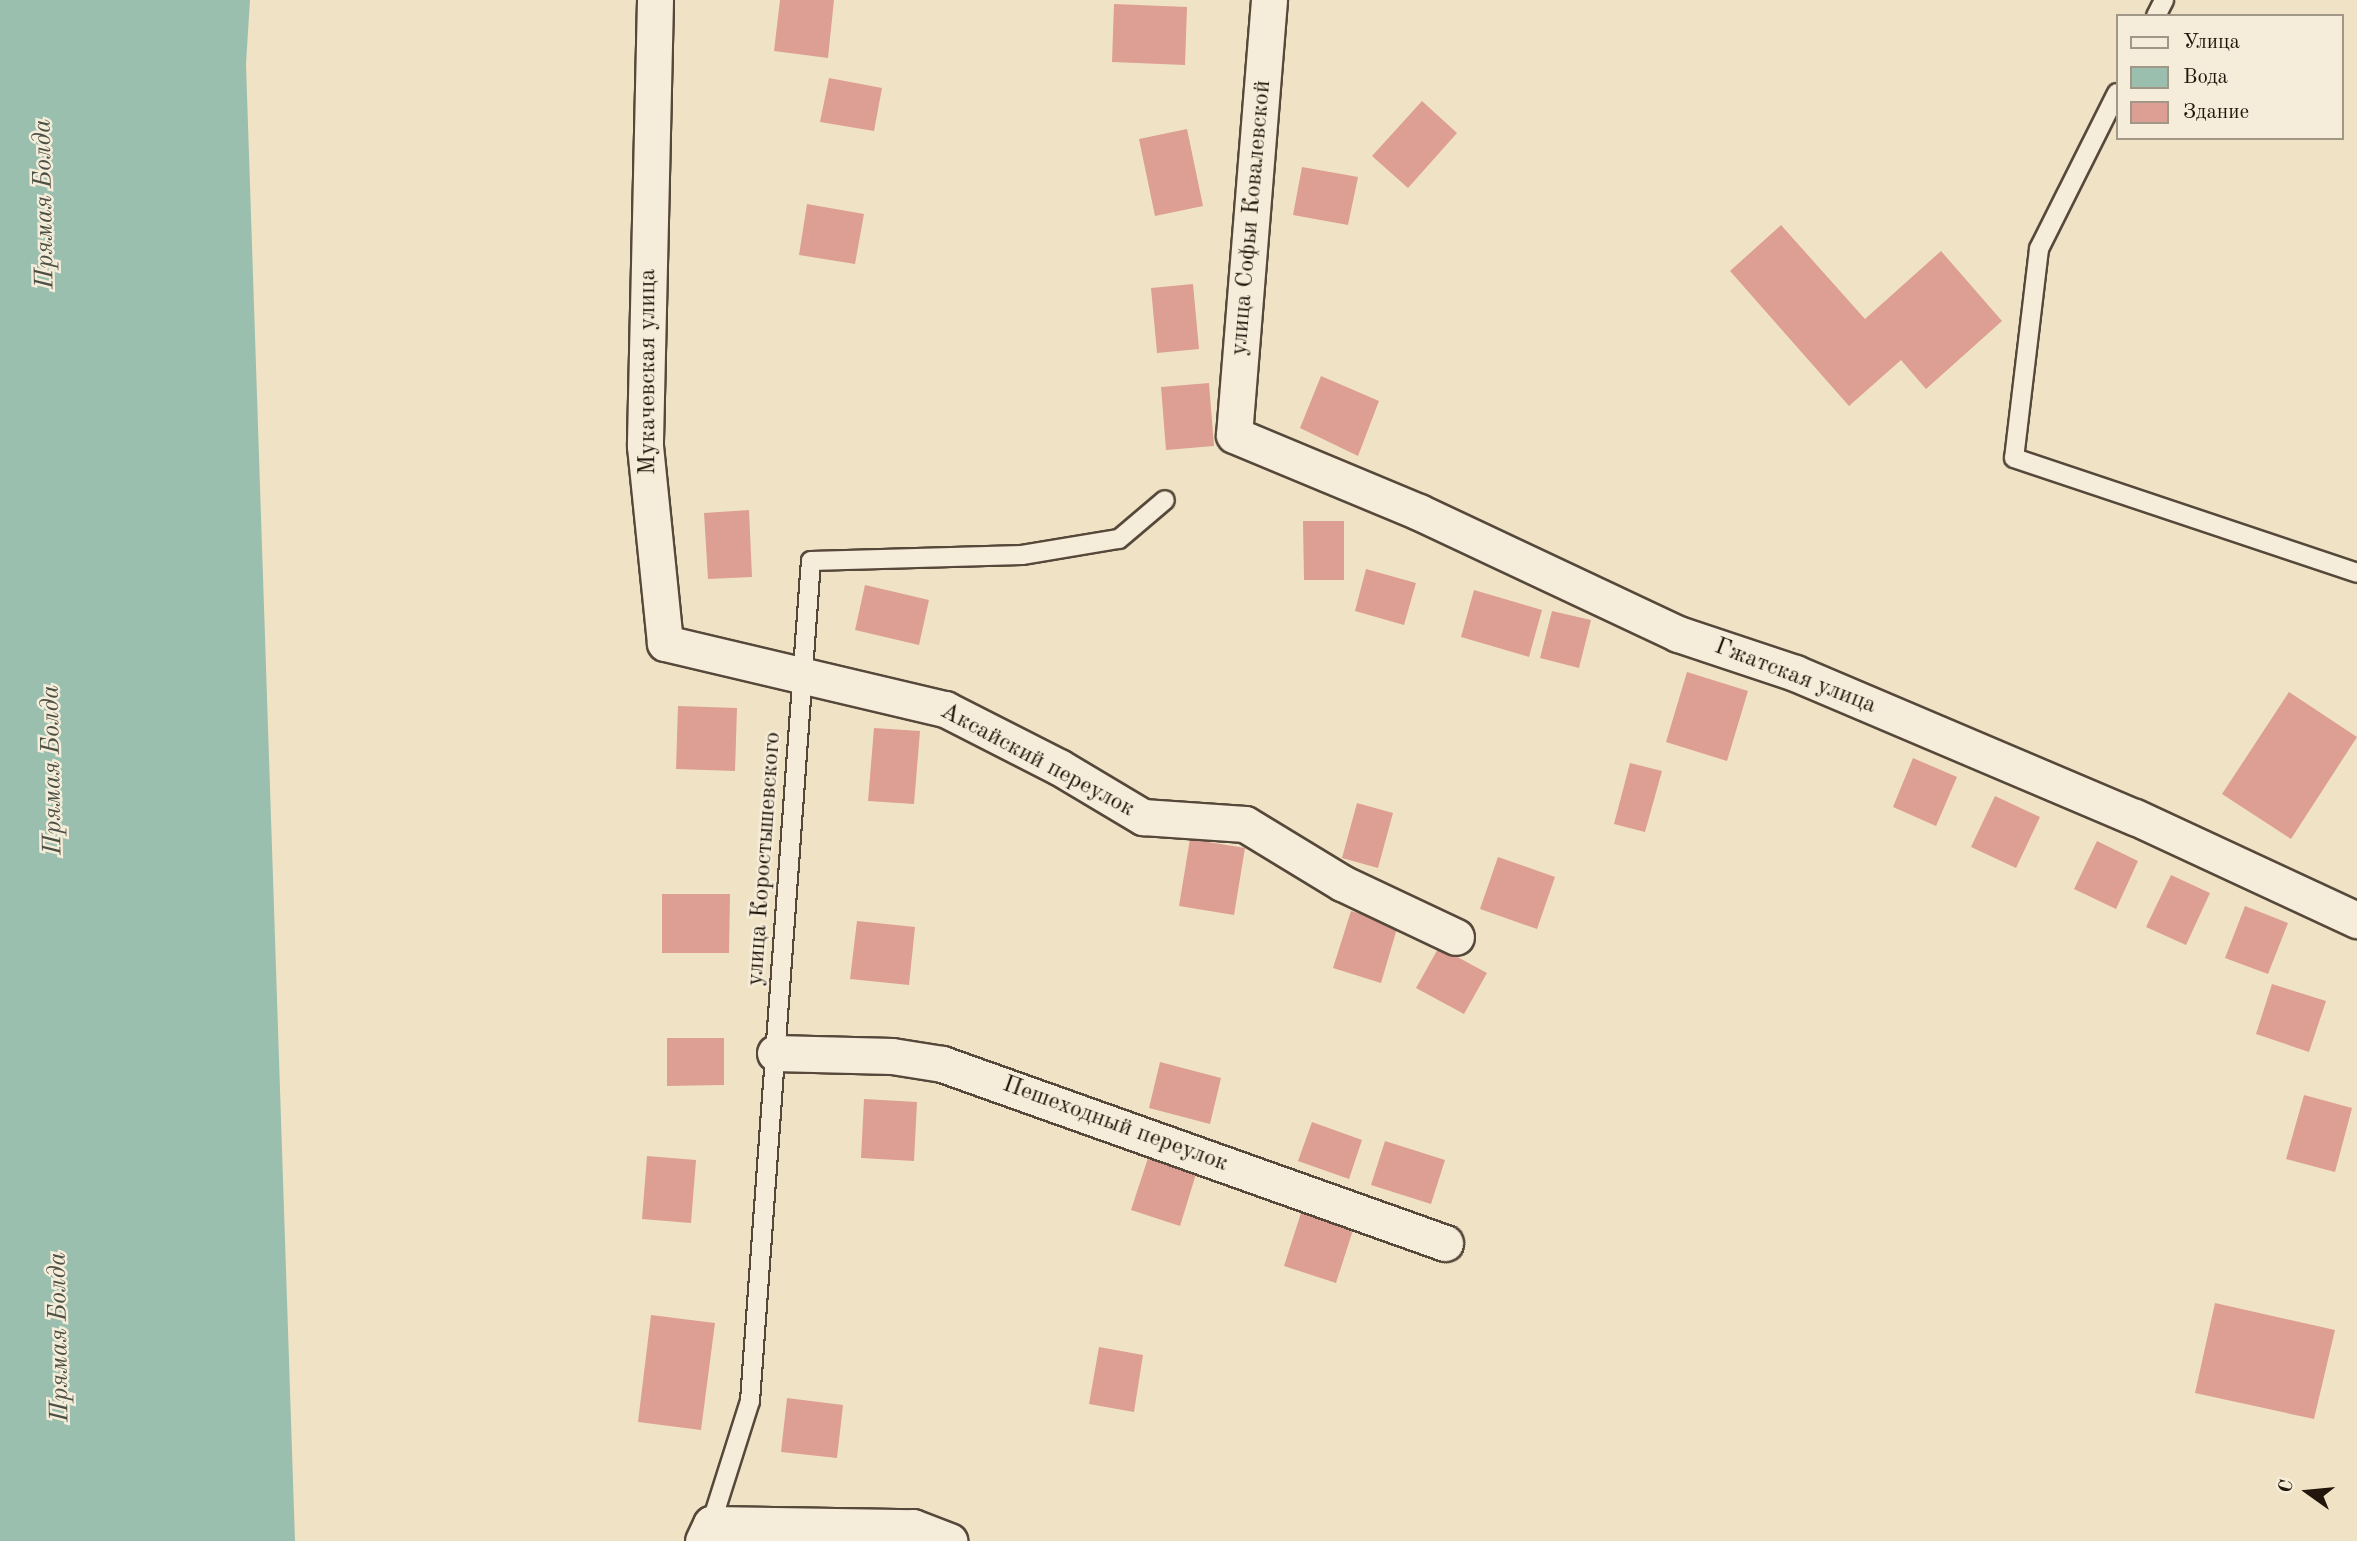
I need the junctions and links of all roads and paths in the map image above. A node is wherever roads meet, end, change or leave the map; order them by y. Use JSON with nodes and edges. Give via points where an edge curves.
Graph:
{"nodes":[{"id":1,"x":655,"y":0,"type":"edge"},
{"id":2,"x":1269,"y":0,"type":"edge"},
{"id":3,"x":2116,"y":95,"type":"edge"},
{"id":4,"x":1234,"y":435,"type":"joint"},
{"id":5,"x":1165,"y":500,"type":"dead end"},
{"id":6,"x":2357,"y":573,"type":"edge"},
{"id":7,"x":803,"y":675,"type":"junction"},
{"id":8,"x":2357,"y":920,"type":"edge"},
{"id":9,"x":1456,"y":937,"type":"dead end"},
{"id":10,"x":775,"y":1053,"type":"junction"},
{"id":11,"x":1445,"y":1243,"type":"dead end"},
{"id":12,"x":707,"y":1532,"type":"edge"},
{"id":13,"x":950,"y":1541,"type":"edge"}],
"edges":[{"from":1,"to":7,"type":"street","name":"Мукачевская улица","via":[[645,446],[665,643]]},
{"from":2,"to":4,"type":"street","name":"улица Софьи Ковалевской"},
{"from":3,"to":6,"type":"lane","via":[[2039,248],[2014,458]]},
{"from":4,"to":8,"type":"street","name":"Гжатская улица","via":[[1419,512],[1678,635],[1795,673],[2135,817]]},
{"from":5,"to":7,"type":"lane","name":"улица Коростышевского","via":[[1119,539],[1022,555],[811,561]]},
{"from":7,"to":9,"type":"street","name":"Аксайский переулок","via":[[945,709],[1059,767],[1143,817],[1245,824],[1342,883]]},
{"from":7,"to":10,"type":"lane","name":"улица Коростышевского"},
{"from":10,"to":11,"type":"street","name":"Пешеходный переулок","via":[[892,1056],[942,1064]]},
{"from":10,"to":12,"type":"lane","name":"улица Коростышевского","via":[[750,1401]]},
{"from":12,"to":13,"type":"street","via":[[913,1527]]}]}
